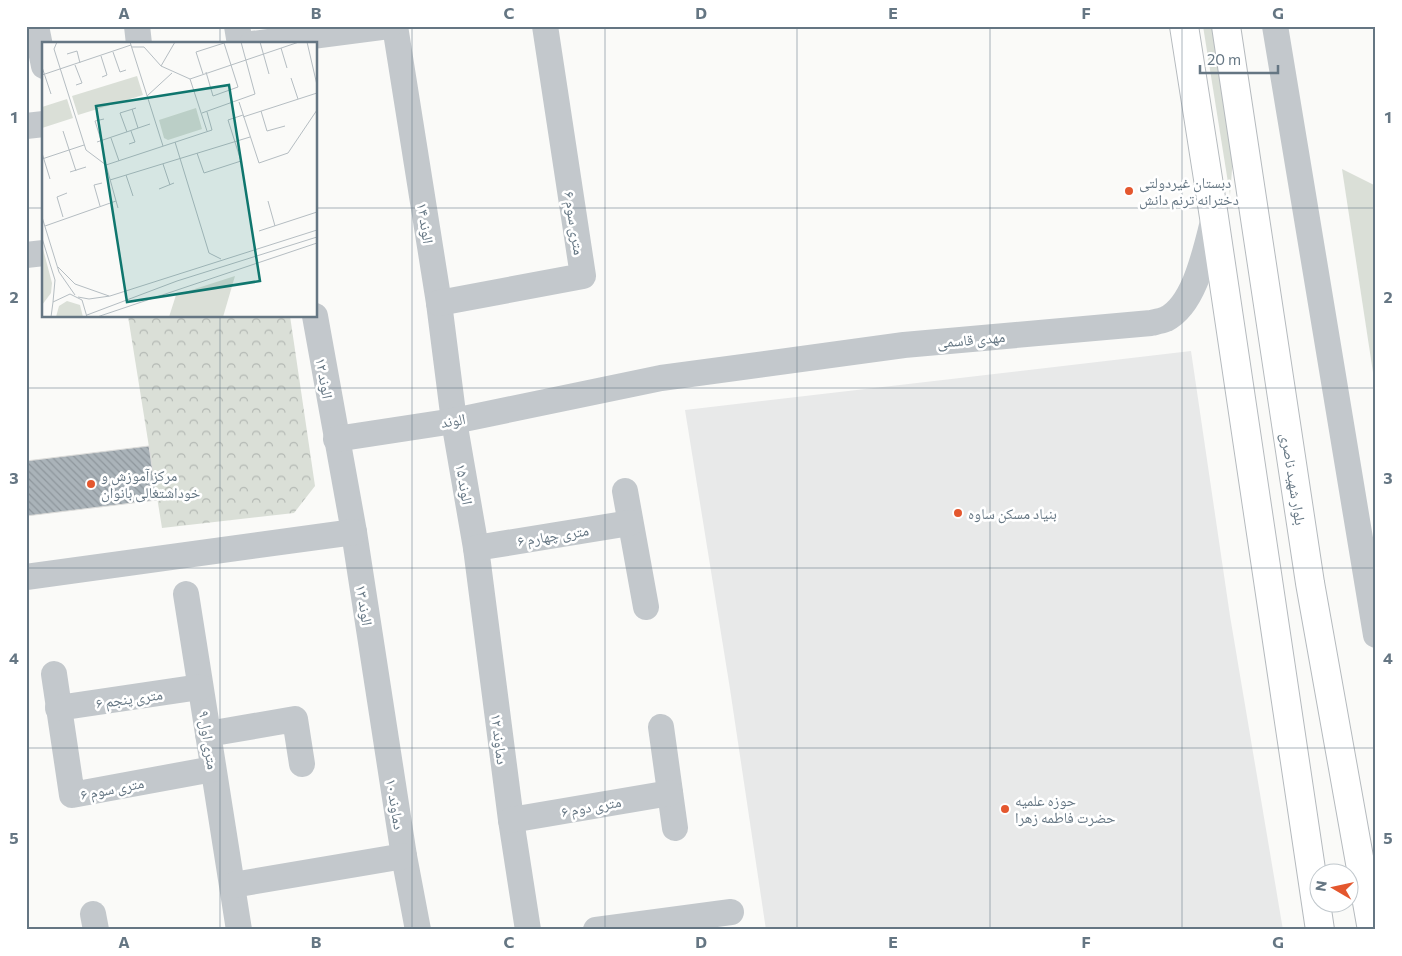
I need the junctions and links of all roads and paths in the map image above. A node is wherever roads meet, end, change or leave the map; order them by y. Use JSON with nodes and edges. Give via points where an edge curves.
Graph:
{"nodes":[{"id":1,"x":36,"y":26,"type":"edge"},
{"id":2,"x":137,"y":26,"type":"edge"},
{"id":3,"x":237,"y":26,"type":"edge"},
{"id":4,"x":390,"y":26,"type":"edge"},
{"id":5,"x":396,"y":26,"type":"edge"},
{"id":6,"x":545,"y":26,"type":"edge"},
{"id":7,"x":1184,"y":26,"type":"edge"},
{"id":8,"x":1226,"y":26,"type":"edge"},
{"id":9,"x":1275,"y":26,"type":"edge"},
{"id":10,"x":139,"y":42,"type":"edge"},
{"id":11,"x":240,"y":42,"type":"edge"},
{"id":12,"x":267,"y":42,"type":"edge"},
{"id":13,"x":42,"y":56,"type":"edge"},
{"id":14,"x":42,"y":124,"type":"edge"},
{"id":15,"x":26,"y":126,"type":"edge"},
{"id":16,"x":1214,"y":217,"type":"junction"},
{"id":17,"x":42,"y":253,"type":"edge"},
{"id":18,"x":26,"y":255,"type":"edge"},
{"id":19,"x":439,"y":303,"type":"junction"},
{"id":20,"x":315,"y":318,"type":"edge"},
{"id":21,"x":661,"y":378,"type":"joint"},
{"id":22,"x":454,"y":420,"type":"junction"},
{"id":23,"x":336,"y":439,"type":"junction"},
{"id":24,"x":625,"y":491,"type":"dead end"},
{"id":25,"x":630,"y":523,"type":"junction"},
{"id":26,"x":354,"y":532,"type":"junction"},
{"id":27,"x":476,"y":548,"type":"junction"},
{"id":28,"x":26,"y":576,"type":"edge"},
{"id":29,"x":186,"y":594,"type":"dead end"},
{"id":30,"x":646,"y":607,"type":"dead end"},
{"id":31,"x":1376,"y":635,"type":"edge"},
{"id":32,"x":54,"y":674,"type":"dead end"},
{"id":33,"x":376,"y":678,"type":"joint"},
{"id":34,"x":200,"y":687,"type":"junction"},
{"id":35,"x":58,"y":708,"type":"junction"},
{"id":36,"x":661,"y":727,"type":"dead end"},
{"id":37,"x":208,"y":734,"type":"junction"},
{"id":38,"x":302,"y":764,"type":"dead end"},
{"id":39,"x":213,"y":768,"type":"junction"},
{"id":40,"x":670,"y":793,"type":"junction"},
{"id":41,"x":511,"y":820,"type":"junction"},
{"id":42,"x":675,"y":828,"type":"dead end"},
{"id":43,"x":404,"y":856,"type":"junction"},
{"id":44,"x":233,"y":885,"type":"junction"},
{"id":45,"x":731,"y":912,"type":"dead end"},
{"id":46,"x":682,"y":924,"type":"edge"},
{"id":47,"x":239,"y":930,"type":"edge"},
{"id":48,"x":418,"y":930,"type":"edge"},
{"id":49,"x":528,"y":930,"type":"edge"},
{"id":50,"x":596,"y":930,"type":"edge"},
{"id":51,"x":1320,"y":930,"type":"edge"},
{"id":52,"x":1372,"y":930,"type":"edge"}],
"edges":[{"from":1,"to":13,"type":"street"},
{"from":2,"to":10,"type":"street"},
{"from":3,"to":11,"type":"street"},
{"from":4,"to":12,"type":"street"},
{"from":5,"to":19,"type":"street","name":"الوند ۱۴"},
{"from":6,"to":19,"type":"street","name":"۶ متری سوم","via":[[582,276]]},
{"from":7,"to":16,"type":"main road"},
{"from":8,"to":52,"type":"main road","name":"بلوار شهید ناصری","via":[[1310,583]]},
{"from":9,"to":31,"type":"street"},
{"from":14,"to":15,"type":"street"},
{"from":16,"to":21,"type":"street","name":"مهدی قاسمی","via":[[1199,276],[1181,307],[1167,318],[1151,323],[904,345]]},
{"from":16,"to":51,"type":"main road"},
{"from":17,"to":18,"type":"street"},
{"from":19,"to":22,"type":"street","name":"الوند ۱۴"},
{"from":20,"to":23,"type":"street","name":"الوند ۱۲"},
{"from":21,"to":22,"type":"street","name":"الوند"},
{"from":22,"to":23,"type":"street","name":"الوند"},
{"from":22,"to":27,"type":"street","name":"الوند ۱۵"},
{"from":23,"to":26,"type":"street"},
{"from":24,"to":25,"type":"street"},
{"from":25,"to":27,"type":"street","name":"۶ متری چهارم"},
{"from":25,"to":30,"type":"street"},
{"from":26,"to":28,"type":"street"},
{"from":26,"to":33,"type":"street","name":"الوند ۱۳"},
{"from":27,"to":41,"type":"street","name":"دماوند ۱۲"},
{"from":29,"to":34,"type":"street","name":"۹ متری اول"},
{"from":32,"to":35,"type":"street","name":"۶ متری سوم"},
{"from":33,"to":43,"type":"street","name":"دماوند ۱۰"},
{"from":34,"to":35,"type":"street","name":"۶ متری پنجم"},
{"from":34,"to":37,"type":"street","name":"۹ متری اول"},
{"from":35,"to":39,"type":"street","name":"۶ متری سوم","via":[[72,795]]},
{"from":36,"to":40,"type":"street"},
{"from":37,"to":38,"type":"street","via":[[295,719]]},
{"from":37,"to":39,"type":"street","name":"۹ متری اول"},
{"from":39,"to":44,"type":"street","name":"۹ متری اول"},
{"from":40,"to":41,"type":"street","name":"۶ متری دوم"},
{"from":40,"to":42,"type":"street"},
{"from":41,"to":49,"type":"street","name":"دماوند ۱۲"},
{"from":43,"to":44,"type":"street"},
{"from":43,"to":48,"type":"street","name":"دماوند ۱۰"},
{"from":44,"to":47,"type":"street","name":"۹ متری اول"},
{"from":45,"to":46,"type":"street"},
{"from":46,"to":50,"type":"street"}]}
